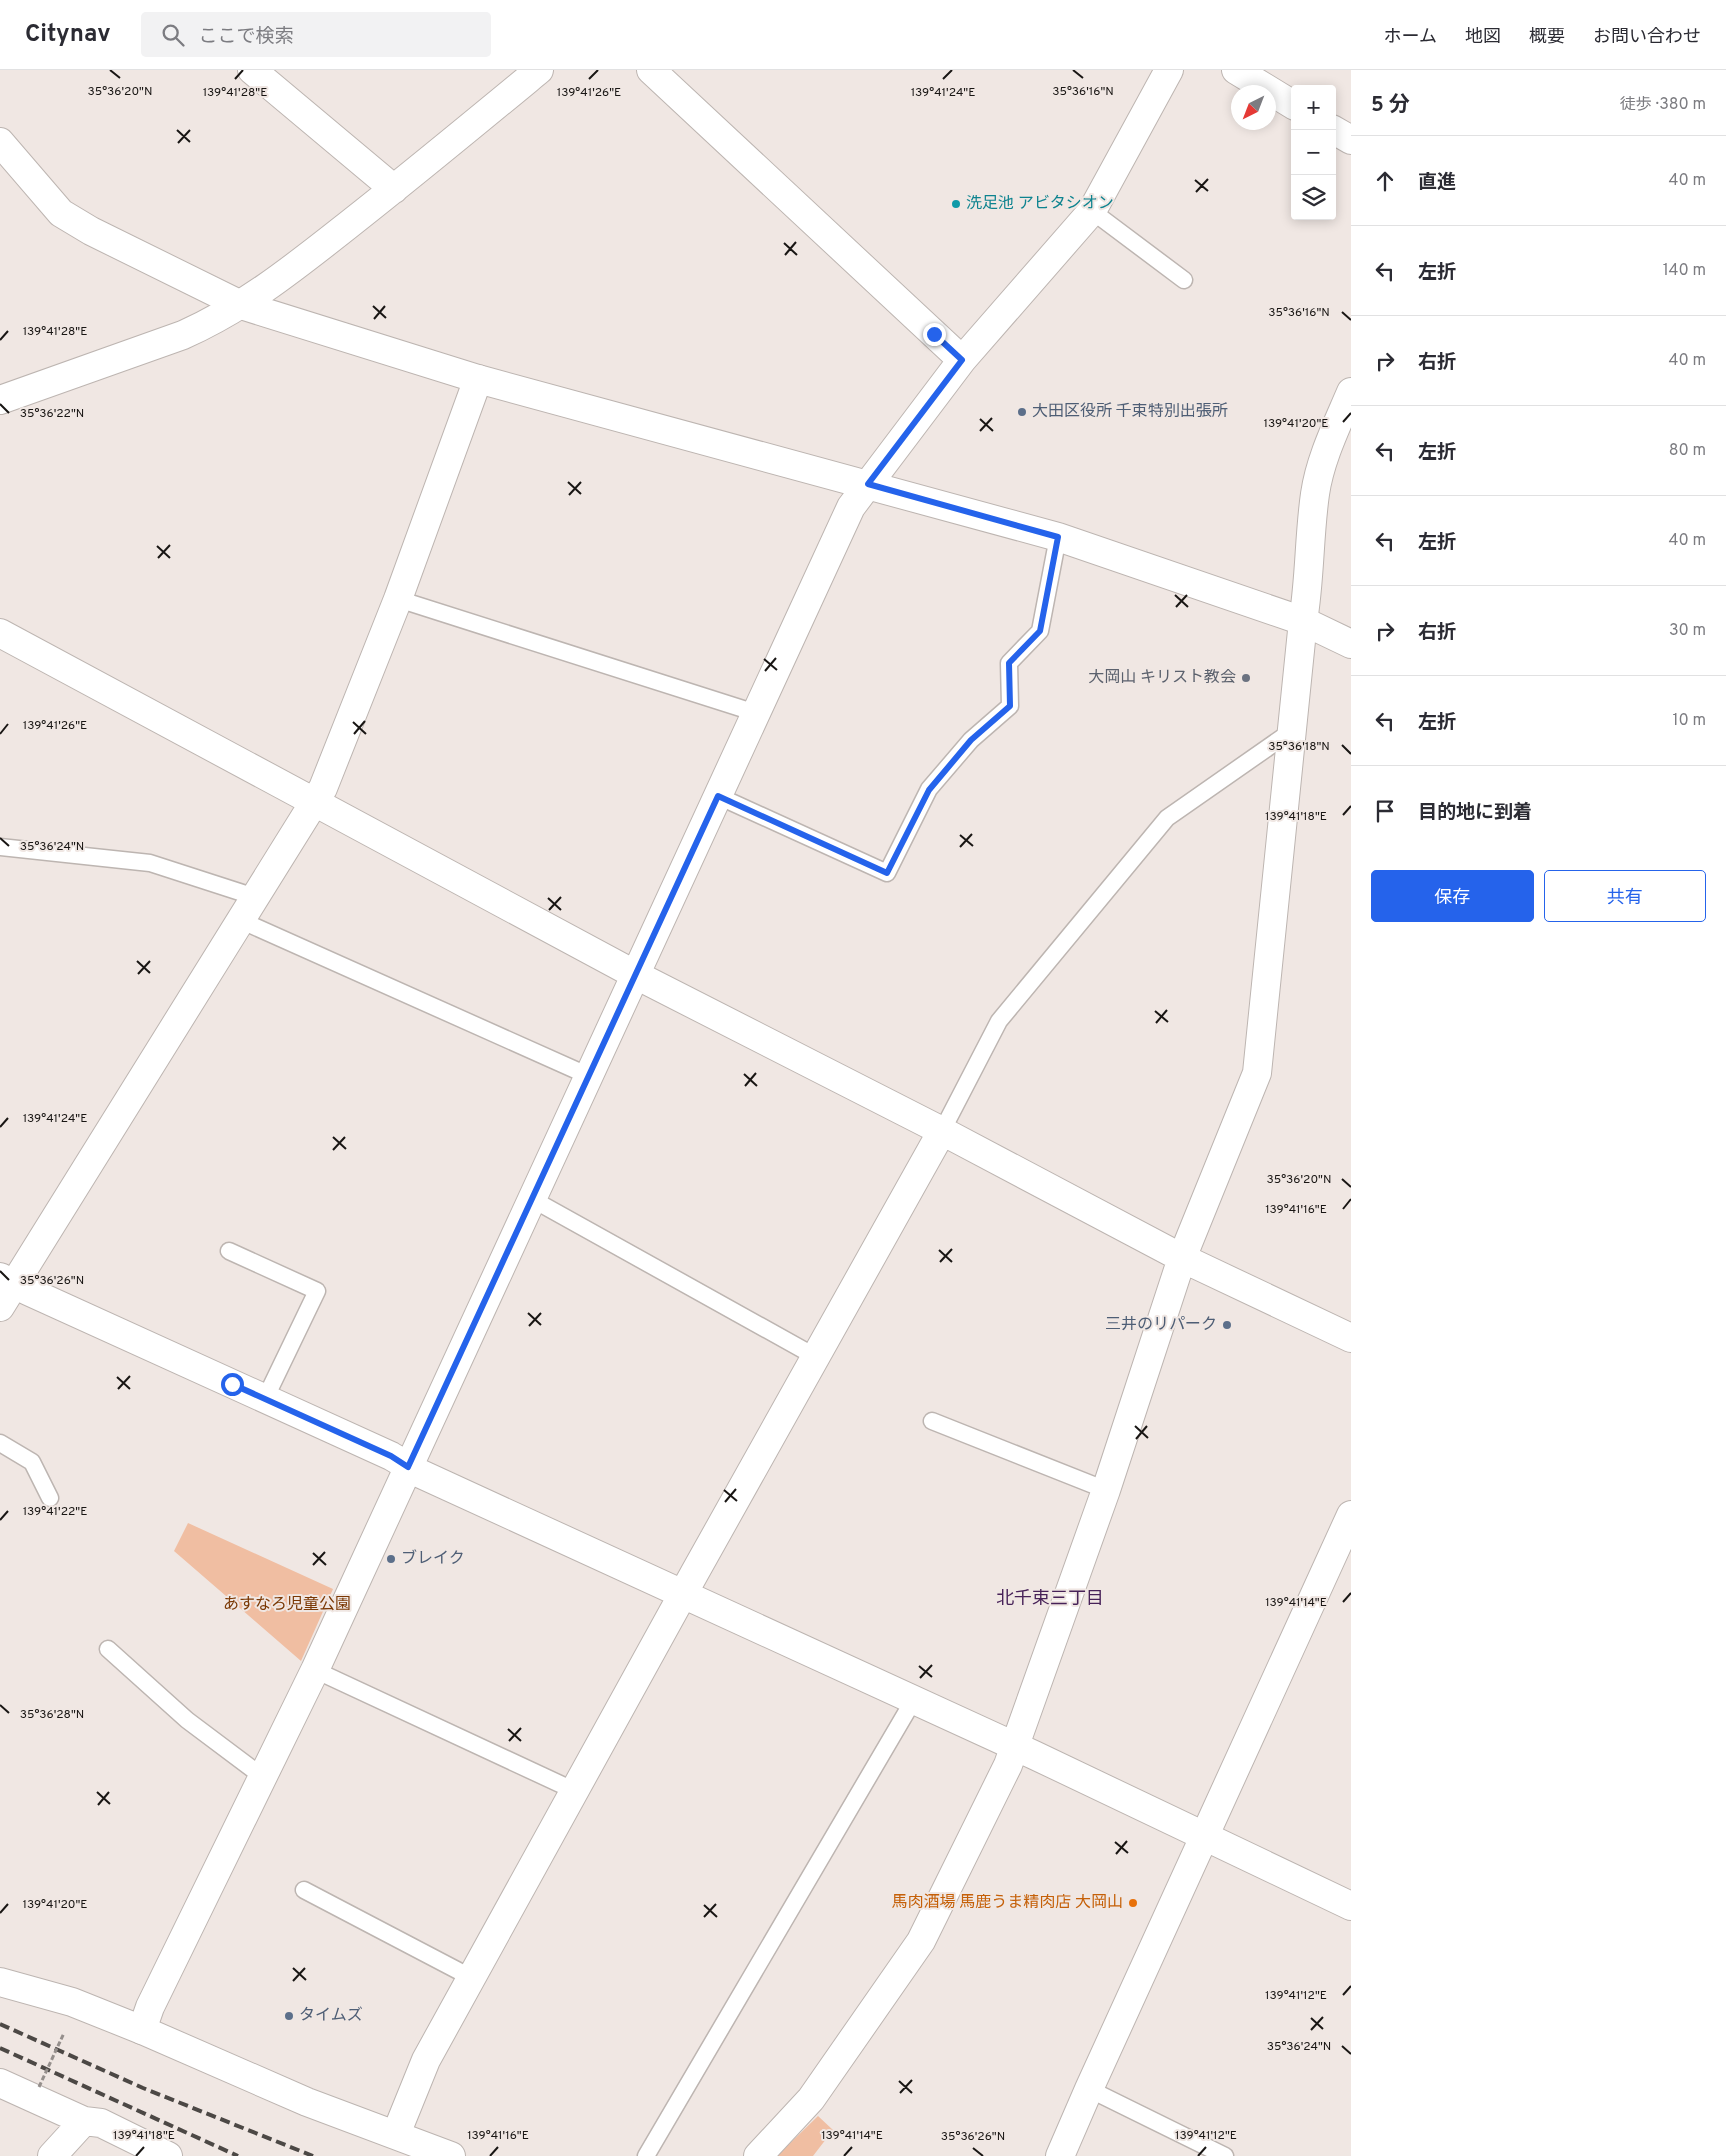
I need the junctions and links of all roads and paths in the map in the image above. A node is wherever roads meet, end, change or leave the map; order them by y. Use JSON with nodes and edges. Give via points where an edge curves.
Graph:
{"nodes":[{"id":1,"x":252,"y":70,"type":"edge"},
{"id":2,"x":540,"y":70,"type":"edge"},
{"id":3,"x":651,"y":70,"type":"edge"},
{"id":4,"x":1169,"y":70,"type":"edge"},
{"id":5,"x":1236,"y":70,"type":"edge"},
{"id":6,"x":1291,"y":104,"type":"edge"},
{"id":7,"x":1334,"y":130,"type":"edge"},
{"id":8,"x":1351,"y":140,"type":"edge"},
{"id":9,"x":2,"y":148,"type":"edge"},
{"id":10,"x":394,"y":189,"type":"junction"},
{"id":11,"x":1092,"y":211,"type":"junction"},
{"id":12,"x":1184,"y":280,"type":"dead end"},
{"id":13,"x":241,"y":305,"type":"junction"},
{"id":14,"x":962,"y":360,"type":"junction"},
{"id":15,"x":478,"y":379,"type":"junction"},
{"id":16,"x":1351,"y":392,"type":"edge"},
{"id":17,"x":0,"y":400,"type":"edge"},
{"id":18,"x":868,"y":484,"type":"junction"},
{"id":19,"x":1058,"y":537,"type":"junction"},
{"id":20,"x":398,"y":599,"type":"junction"},
{"id":21,"x":1303,"y":621,"type":"junction"},
{"id":22,"x":0,"y":633,"type":"edge"},
{"id":23,"x":1351,"y":644,"type":"edge"},
{"id":24,"x":756,"y":713,"type":"junction"},
{"id":25,"x":1293,"y":730,"type":"junction"},
{"id":26,"x":718,"y":796,"type":"junction"},
{"id":27,"x":314,"y":802,"type":"junction"},
{"id":28,"x":0,"y":847,"type":"edge"},
{"id":29,"x":255,"y":897,"type":"junction"},
{"id":30,"x":240,"y":920,"type":"junction"},
{"id":31,"x":636,"y":974,"type":"junction"},
{"id":32,"x":589,"y":1076,"type":"junction"},
{"id":33,"x":942,"y":1131,"type":"junction"},
{"id":34,"x":532,"y":1199,"type":"junction"},
{"id":35,"x":230,"y":1251,"type":"dead end"},
{"id":36,"x":1182,"y":1258,"type":"junction"},
{"id":37,"x":7,"y":1280,"type":"edge"},
{"id":38,"x":0,"y":1307,"type":"edge"},
{"id":39,"x":1351,"y":1338,"type":"edge"},
{"id":40,"x":816,"y":1357,"type":"junction"},
{"id":41,"x":265,"y":1399,"type":"junction"},
{"id":42,"x":932,"y":1421,"type":"dead end"},
{"id":43,"x":0,"y":1443,"type":"edge"},
{"id":44,"x":408,"y":1467,"type":"junction"},
{"id":45,"x":1106,"y":1490,"type":"junction"},
{"id":46,"x":50,"y":1498,"type":"dead end"},
{"id":47,"x":1351,"y":1515,"type":"edge"},
{"id":48,"x":683,"y":1594,"type":"junction"},
{"id":49,"x":108,"y":1649,"type":"dead end"},
{"id":50,"x":315,"y":1670,"type":"junction"},
{"id":51,"x":913,"y":1701,"type":"junction"},
{"id":52,"x":1015,"y":1747,"type":"junction"},
{"id":53,"x":263,"y":1777,"type":"junction"},
{"id":54,"x":575,"y":1790,"type":"junction"},
{"id":55,"x":1206,"y":1836,"type":"junction"},
{"id":56,"x":304,"y":1890,"type":"dead end"},
{"id":57,"x":1351,"y":1906,"type":"edge"},
{"id":58,"x":472,"y":1978,"type":"junction"},
{"id":59,"x":0,"y":1982,"type":"edge"},
{"id":60,"x":142,"y":2030,"type":"junction"},
{"id":61,"x":64,"y":2033,"type":"dead end"},
{"id":62,"x":0,"y":2083,"type":"edge"},
{"id":63,"x":39,"y":2087,"type":"dead end"},
{"id":64,"x":1089,"y":2089,"type":"junction"},
{"id":65,"x":84,"y":2121,"type":"junction"},
{"id":66,"x":396,"y":2134,"type":"junction"},
{"id":67,"x":52,"y":2156,"type":"edge"},
{"id":68,"x":168,"y":2156,"type":"edge"},
{"id":69,"x":451,"y":2156,"type":"edge"},
{"id":70,"x":646,"y":2156,"type":"edge"},
{"id":71,"x":758,"y":2156,"type":"edge"},
{"id":72,"x":1060,"y":2156,"type":"edge"},
{"id":73,"x":1225,"y":2156,"type":"edge"}],
"edges":[{"from":1,"to":10,"type":"street"},
{"from":2,"to":10,"type":"street"},
{"from":3,"to":14,"type":"street"},
{"from":4,"to":11,"type":"street"},
{"from":5,"to":6,"type":"street"},
{"from":7,"to":8,"type":"street"},
{"from":9,"to":13,"type":"street","via":[[61,213]]},
{"from":10,"to":13,"type":"street"},
{"from":11,"to":12,"type":"lane"},
{"from":11,"to":14,"type":"street"},
{"from":13,"to":15,"type":"street"},
{"from":13,"to":17,"type":"street","via":[[183,335]]},
{"from":14,"to":18,"type":"street"},
{"from":15,"to":18,"type":"street"},
{"from":15,"to":20,"type":"street"},
{"from":16,"to":21,"type":"street","via":[[1328,446],[1315,493]]},
{"from":18,"to":19,"type":"street"},
{"from":18,"to":24,"type":"street","via":[[841,526]]},
{"from":19,"to":21,"type":"street"},
{"from":19,"to":26,"type":"lane","via":[[1040,631],[1009,663],[1010,706],[971,740],[929,790],[887,873]]},
{"from":20,"to":24,"type":"lane"},
{"from":20,"to":27,"type":"street","via":[[323,788]]},
{"from":21,"to":23,"type":"street"},
{"from":21,"to":25,"type":"street"},
{"from":22,"to":27,"type":"street"},
{"from":24,"to":26,"type":"street"},
{"from":25,"to":33,"type":"lane","via":[[1167,818],[999,1021]]},
{"from":25,"to":36,"type":"street","via":[[1257,1073]]},
{"from":26,"to":31,"type":"street"},
{"from":27,"to":29,"type":"street"},
{"from":27,"to":31,"type":"street"},
{"from":28,"to":29,"type":"lane","via":[[150,864]]},
{"from":29,"to":30,"type":"street"},
{"from":30,"to":32,"type":"lane"},
{"from":30,"to":37,"type":"street"},
{"from":31,"to":32,"type":"street"},
{"from":31,"to":33,"type":"street"},
{"from":32,"to":34,"type":"street"},
{"from":33,"to":36,"type":"street"},
{"from":33,"to":40,"type":"street"},
{"from":34,"to":40,"type":"lane"},
{"from":34,"to":44,"type":"street"},
{"from":35,"to":41,"type":"lane","via":[[317,1291]]},
{"from":36,"to":39,"type":"street"},
{"from":36,"to":45,"type":"street"},
{"from":37,"to":38,"type":"street"},
{"from":37,"to":41,"type":"street"},
{"from":40,"to":48,"type":"street"},
{"from":41,"to":44,"type":"street","via":[[391,1456]]},
{"from":42,"to":45,"type":"lane"},
{"from":43,"to":46,"type":"lane","via":[[32,1462]]},
{"from":44,"to":48,"type":"street"},
{"from":44,"to":50,"type":"street"},
{"from":45,"to":52,"type":"street"},
{"from":47,"to":55,"type":"street"},
{"from":48,"to":51,"type":"street"},
{"from":48,"to":54,"type":"street"},
{"from":49,"to":53,"type":"lane","via":[[187,1720]]},
{"from":50,"to":53,"type":"street"},
{"from":50,"to":54,"type":"lane"},
{"from":51,"to":52,"type":"street"},
{"from":51,"to":70,"type":"lane"},
{"from":52,"to":55,"type":"street"},
{"from":52,"to":71,"type":"street","via":[[921,1941],[811,2099]]},
{"from":53,"to":60,"type":"street","via":[[150,2007]]},
{"from":54,"to":58,"type":"street"},
{"from":55,"to":57,"type":"street"},
{"from":55,"to":64,"type":"street"},
{"from":56,"to":58,"type":"lane"},
{"from":58,"to":66,"type":"street","via":[[426,2060]]},
{"from":59,"to":60,"type":"street","via":[[72,2002]]},
{"from":60,"to":66,"type":"street","via":[[307,2102]]},
{"from":61,"to":63,"type":"path","bridge":true},
{"from":62,"to":65,"type":"street"},
{"from":64,"to":72,"type":"street"},
{"from":64,"to":73,"type":"lane"},
{"from":65,"to":67,"type":"street"},
{"from":65,"to":68,"type":"street","via":[[101,2123]]},
{"from":66,"to":69,"type":"street"}]}
